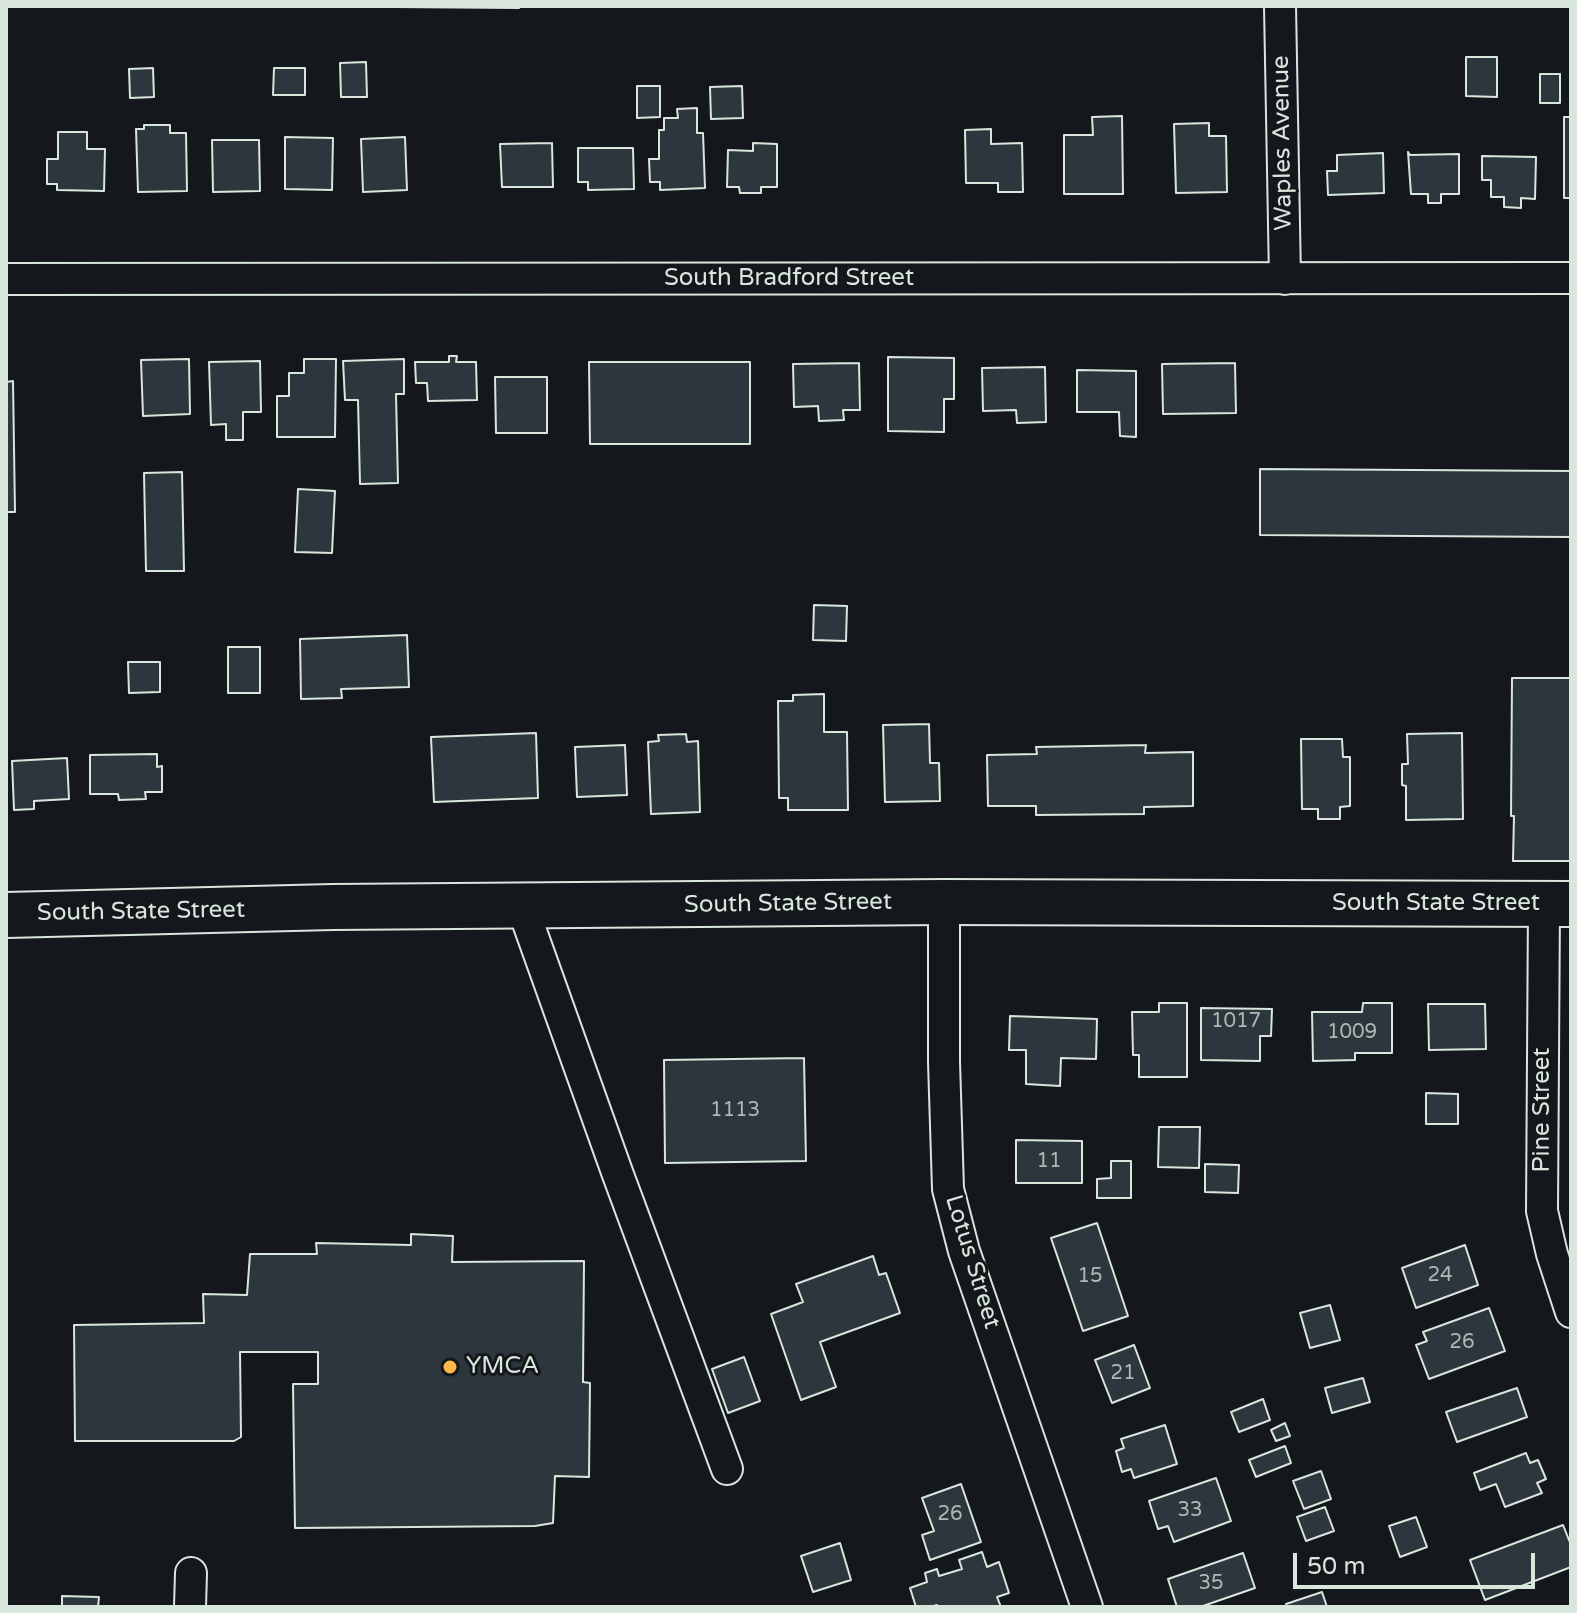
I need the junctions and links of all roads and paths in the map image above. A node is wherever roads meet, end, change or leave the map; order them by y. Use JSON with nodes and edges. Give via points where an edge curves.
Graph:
{"nodes":[{"id":1,"x":1280,"y":6,"type":"edge"},
{"id":2,"x":1571,"y":278,"type":"edge"},
{"id":3,"x":6,"y":279,"type":"edge"},
{"id":4,"x":1285,"y":279,"type":"junction"},
{"id":5,"x":944,"y":902,"type":"junction"},
{"id":6,"x":1558,"y":904,"type":"edge"},
{"id":7,"x":522,"y":906,"type":"junction"},
{"id":8,"x":6,"y":915,"type":"edge"},
{"id":9,"x":1571,"y":1312,"type":"edge"},
{"id":10,"x":727,"y":1469,"type":"dead end"},
{"id":11,"x":191,"y":1573,"type":"dead end"},
{"id":12,"x":190,"y":1607,"type":"edge"},
{"id":13,"x":1087,"y":1607,"type":"edge"}],
"edges":[{"from":1,"to":4,"type":"street","name":"Waples Avenue"},
{"from":2,"to":4,"type":"street","name":"South Bradford Street"},
{"from":3,"to":4,"type":"street","name":"South Bradford Street"},
{"from":5,"to":6,"type":"main road","name":"South State Street"},
{"from":5,"to":7,"type":"main road","name":"South State Street"},
{"from":5,"to":13,"type":"street","name":"Lotus Street","via":[[948,1189],[964,1251]]},
{"from":6,"to":9,"type":"street","name":"Pine Street","via":[[1542,1211]]},
{"from":7,"to":8,"type":"main road","name":"South State Street"},
{"from":7,"to":10,"type":"street"},
{"from":11,"to":12,"type":"street"}]}
